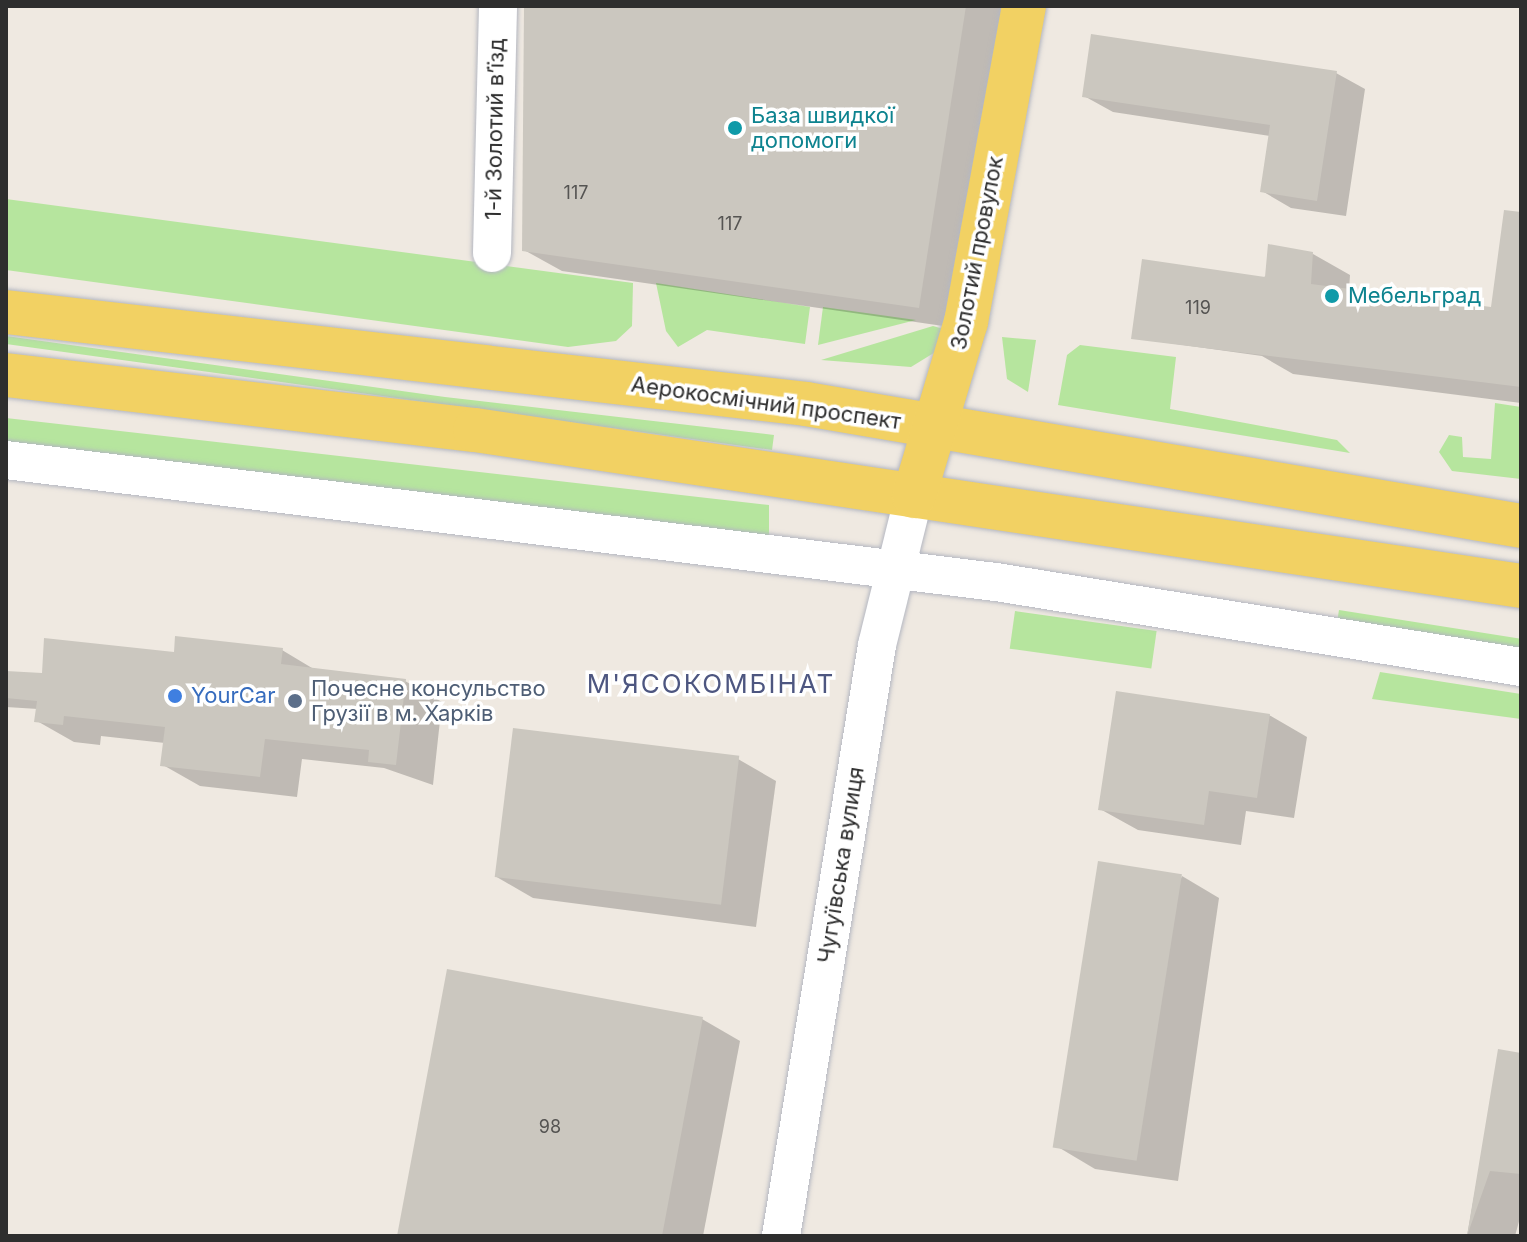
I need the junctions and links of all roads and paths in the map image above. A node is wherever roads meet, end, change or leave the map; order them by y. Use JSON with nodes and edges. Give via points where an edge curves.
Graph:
{"nodes":[{"id":1,"x":498,"y":6,"type":"edge"},
{"id":2,"x":1024,"y":6,"type":"edge"},
{"id":3,"x":492,"y":253,"type":"dead end"},
{"id":4,"x":6,"y":312,"type":"edge"},
{"id":5,"x":6,"y":375,"type":"edge"},
{"id":6,"x":938,"y":430,"type":"junction"},
{"id":7,"x":6,"y":460,"type":"edge"},
{"id":8,"x":914,"y":496,"type":"junction"},
{"id":9,"x":1521,"y":526,"type":"edge"},
{"id":10,"x":892,"y":569,"type":"junction"},
{"id":11,"x":1521,"y":586,"type":"edge"},
{"id":12,"x":1521,"y":667,"type":"edge"},
{"id":13,"x":781,"y":1236,"type":"edge"}],
"edges":[{"from":1,"to":3,"type":"street","name":"1-й Золотий в’їзд"},
{"from":2,"to":6,"type":"main road","name":"Золотий провулок"},
{"from":4,"to":6,"type":"main road","name":"Аерокосмічний проспект","via":[[806,404]]},
{"from":5,"to":8,"type":"main road","via":[[475,430]]},
{"from":6,"to":8,"type":"main road","name":"Золотий провулок"},
{"from":6,"to":9,"type":"main road","name":"Аерокосмічний проспект"},
{"from":7,"to":10,"type":"street"},
{"from":8,"to":10,"type":"street","name":"Чугуївська вулиця"},
{"from":8,"to":11,"type":"main road"},
{"from":10,"to":12,"type":"street"},
{"from":10,"to":13,"type":"street","name":"Чугуївська вулиця"}]}
